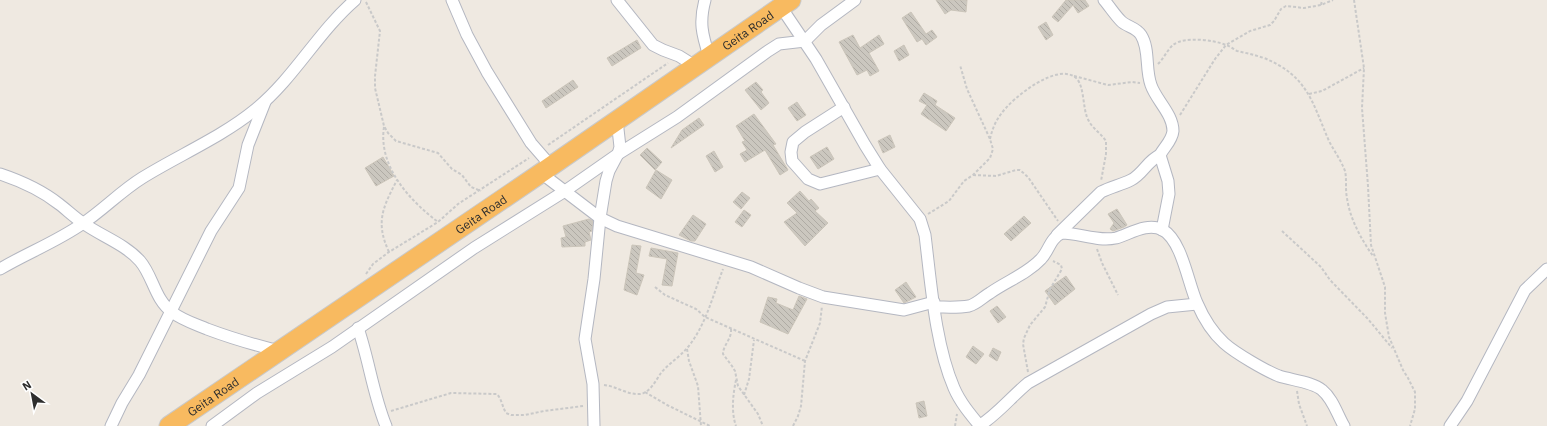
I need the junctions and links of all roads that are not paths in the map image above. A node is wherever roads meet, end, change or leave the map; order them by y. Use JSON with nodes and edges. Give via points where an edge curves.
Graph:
{"nodes":[{"id":1,"x":355,"y":0,"type":"edge"},
{"id":2,"x":452,"y":0,"type":"edge"},
{"id":3,"x":617,"y":0,"type":"edge"},
{"id":4,"x":705,"y":0,"type":"edge"},
{"id":5,"x":855,"y":0,"type":"edge"},
{"id":6,"x":1104,"y":0,"type":"edge"},
{"id":7,"x":786,"y":4,"type":"edge"},
{"id":8,"x":805,"y":41,"type":"junction"},
{"id":9,"x":702,"y":61,"type":"junction"},
{"id":10,"x":265,"y":101,"type":"junction"},
{"id":11,"x":844,"y":107,"type":"junction"},
{"id":12,"x":617,"y":120,"type":"junction"},
{"id":13,"x":618,"y":154,"type":"junction"},
{"id":14,"x":1160,"y":155,"type":"junction"},
{"id":15,"x":880,"y":169,"type":"junction"},
{"id":16,"x":546,"y":170,"type":"junction"},
{"id":17,"x":0,"y":174,"type":"edge"},
{"id":18,"x":565,"y":190,"type":"junction"},
{"id":19,"x":600,"y":218,"type":"junction"},
{"id":20,"x":83,"y":224,"type":"junction"},
{"id":21,"x":1162,"y":230,"type":"junction"},
{"id":22,"x":1060,"y":232,"type":"junction"},
{"id":23,"x":0,"y":269,"type":"edge"},
{"id":24,"x":1547,"y":269,"type":"edge"},
{"id":25,"x":1197,"y":304,"type":"junction"},
{"id":26,"x":934,"y":305,"type":"junction"},
{"id":27,"x":171,"y":312,"type":"junction"},
{"id":28,"x":358,"y":328,"type":"junction"},
{"id":29,"x":279,"y":351,"type":"junction"},
{"id":30,"x":111,"y":426,"type":"edge"},
{"id":31,"x":169,"y":426,"type":"edge"},
{"id":32,"x":212,"y":426,"type":"edge"},
{"id":33,"x":386,"y":426,"type":"edge"},
{"id":34,"x":594,"y":426,"type":"edge"},
{"id":35,"x":979,"y":426,"type":"edge"},
{"id":36,"x":1344,"y":426,"type":"edge"},
{"id":37,"x":1450,"y":426,"type":"edge"}],
"edges":[{"from":1,"to":10,"type":"street","via":[[338,16]]},
{"from":2,"to":16,"type":"street","via":[[487,72],[538,152]]},
{"from":3,"to":9,"type":"street","via":[[653,45],[679,56]]},
{"from":4,"to":9,"type":"street","via":[[701,22]]},
{"from":5,"to":8,"type":"street","via":[[826,21]]},
{"from":6,"to":14,"type":"street","via":[[1120,20],[1134,28],[1142,37],[1147,74],[1155,95],[1170,118],[1172,128],[1171,138]]},
{"from":7,"to":8,"type":"street"},
{"from":7,"to":9,"type":"highway","name":"Geita Road"},
{"from":8,"to":11,"type":"street"},
{"from":8,"to":13,"type":"street","via":[[779,44],[677,117]]},
{"from":9,"to":12,"type":"highway","name":"Geita Road"},
{"from":10,"to":20,"type":"street","via":[[236,123],[140,179]]},
{"from":10,"to":27,"type":"street","via":[[248,145],[239,188],[211,231]]},
{"from":11,"to":15,"type":"street"},
{"from":11,"to":15,"type":"street","via":[[793,142],[792,161],[808,179],[820,184]]},
{"from":12,"to":13,"type":"street","via":[[620,136]]},
{"from":12,"to":16,"type":"highway","name":"Geita Road"},
{"from":13,"to":18,"type":"street"},
{"from":13,"to":19,"type":"street","via":[[609,171]]},
{"from":14,"to":21,"type":"street","via":[[1169,194]]},
{"from":14,"to":22,"type":"street","via":[[1131,180],[1109,188],[1095,198]]},
{"from":15,"to":26,"type":"street","via":[[920,219]]},
{"from":16,"to":18,"type":"street"},
{"from":16,"to":29,"type":"highway","name":"Geita Road"},
{"from":17,"to":20,"type":"street","via":[[40,191]]},
{"from":18,"to":19,"type":"street"},
{"from":18,"to":28,"type":"street","via":[[474,248]]},
{"from":19,"to":26,"type":"street","via":[[639,234],[751,268],[823,297],[904,310]]},
{"from":19,"to":34,"type":"street","via":[[585,339],[593,384]]},
{"from":20,"to":23,"type":"street"},
{"from":20,"to":27,"type":"street","via":[[107,237],[139,260],[148,270],[160,298]]},
{"from":21,"to":22,"type":"street","via":[[1144,228],[1115,238],[1094,238]]},
{"from":21,"to":25,"type":"street","via":[[1180,252]]},
{"from":22,"to":26,"type":"street","via":[[1037,264],[970,306]]},
{"from":24,"to":37,"type":"street","via":[[1525,290],[1467,401]]},
{"from":25,"to":35,"type":"street","via":[[1167,307],[1151,314],[1028,383],[994,416]]},
{"from":25,"to":36,"type":"street","via":[[1208,324],[1224,343],[1277,375],[1323,390]]},
{"from":26,"to":35,"type":"street","via":[[939,339],[954,389]]},
{"from":27,"to":29,"type":"street","via":[[186,321],[220,334]]},
{"from":27,"to":30,"type":"street"},
{"from":28,"to":32,"type":"street"},
{"from":28,"to":33,"type":"street"},
{"from":29,"to":31,"type":"highway","name":"Geita Road"}]}
